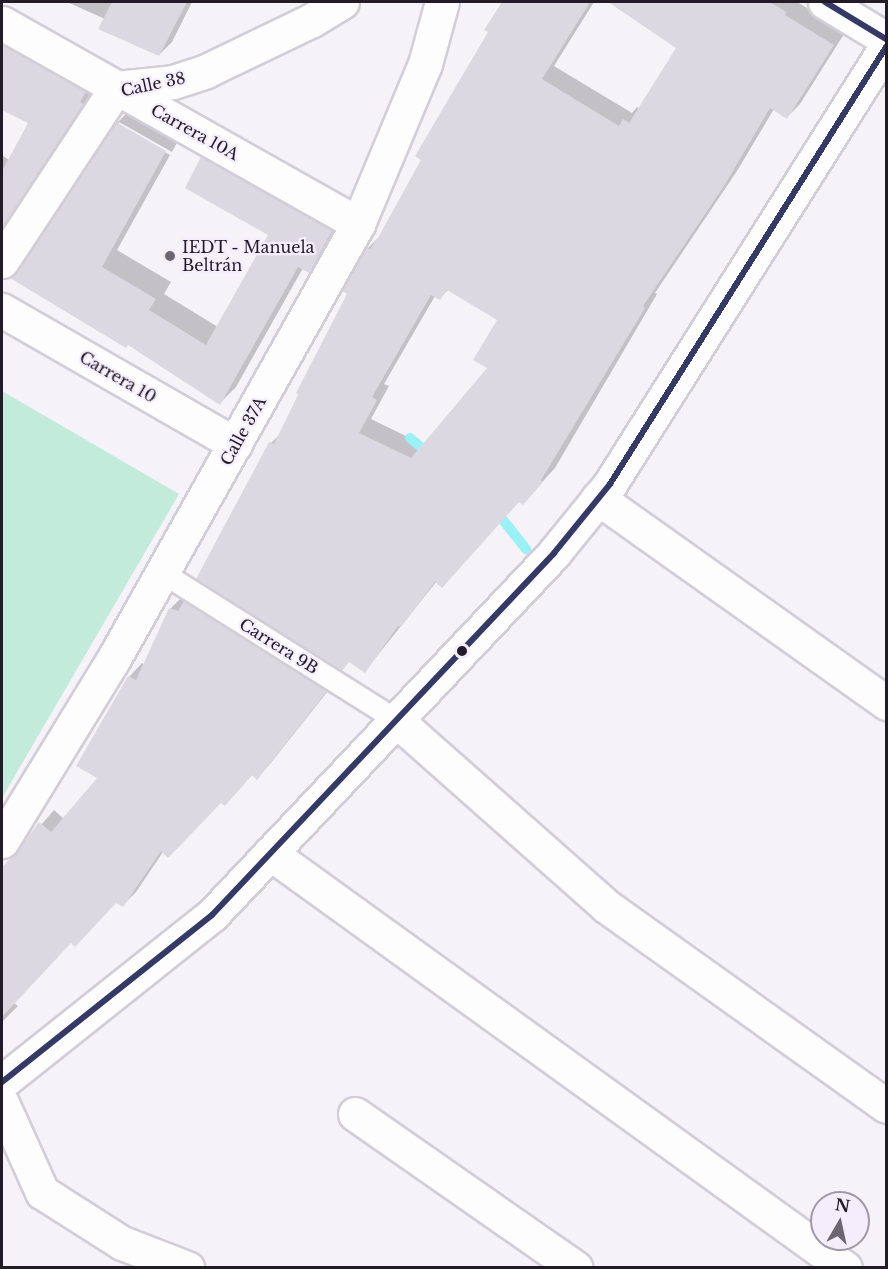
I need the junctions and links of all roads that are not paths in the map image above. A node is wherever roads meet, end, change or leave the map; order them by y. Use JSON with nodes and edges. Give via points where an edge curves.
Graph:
{"nodes":[{"id":1,"x":342,"y":2,"type":"edge"},
{"id":2,"x":442,"y":2,"type":"edge"},
{"id":3,"x":825,"y":2,"type":"edge"},
{"id":4,"x":310,"y":10,"type":"edge"},
{"id":5,"x":2,"y":23,"type":"edge"},
{"id":6,"x":886,"y":39,"type":"edge"},
{"id":7,"x":886,"y":47,"type":"edge"},
{"id":8,"x":116,"y":88,"type":"junction"},
{"id":9,"x":358,"y":224,"type":"junction"},
{"id":10,"x":2,"y":261,"type":"edge"},
{"id":11,"x":2,"y":310,"type":"edge"},
{"id":12,"x":235,"y":444,"type":"junction"},
{"id":13,"x":598,"y":498,"type":"junction"},
{"id":14,"x":163,"y":573,"type":"junction"},
{"id":15,"x":886,"y":703,"type":"edge"},
{"id":16,"x":395,"y":719,"type":"junction"},
{"id":17,"x":2,"y":840,"type":"edge"},
{"id":18,"x":270,"y":854,"type":"junction"},
{"id":19,"x":2,"y":1082,"type":"edge"},
{"id":20,"x":2,"y":1102,"type":"edge"},
{"id":21,"x":886,"y":1106,"type":"edge"},
{"id":22,"x":355,"y":1114,"type":"dead end"},
{"id":23,"x":187,"y":1268,"type":"edge"},
{"id":24,"x":576,"y":1268,"type":"edge"},
{"id":25,"x":844,"y":1268,"type":"edge"}],
"edges":[{"from":1,"to":4,"type":"street","name":"Calle 38"},
{"from":2,"to":9,"type":"street","name":"Calle 37A","via":[[425,64]]},
{"from":3,"to":6,"type":"street"},
{"from":4,"to":8,"type":"street","name":"Calle 38","via":[[195,75],[173,82]]},
{"from":5,"to":8,"type":"street","name":"Carrera 10A"},
{"from":7,"to":13,"type":"street"},
{"from":8,"to":9,"type":"street","name":"Carrera 10A"},
{"from":8,"to":10,"type":"street","name":"Calle 38"},
{"from":9,"to":12,"type":"street","name":"Calle 37A"},
{"from":11,"to":12,"type":"street","name":"Carrera 10"},
{"from":12,"to":14,"type":"street","name":"Calle 37A"},
{"from":13,"to":15,"type":"street"},
{"from":13,"to":16,"type":"street","via":[[554,553]]},
{"from":14,"to":16,"type":"lane","name":"Carrera 9B"},
{"from":14,"to":17,"type":"street","name":"Calle 37A"},
{"from":16,"to":18,"type":"street"},
{"from":16,"to":21,"type":"street","via":[[606,906]]},
{"from":18,"to":19,"type":"street","via":[[212,915]]},
{"from":18,"to":25,"type":"street"},
{"from":20,"to":23,"type":"street","via":[[42,1192],[122,1243]]},
{"from":22,"to":24,"type":"street"}]}
